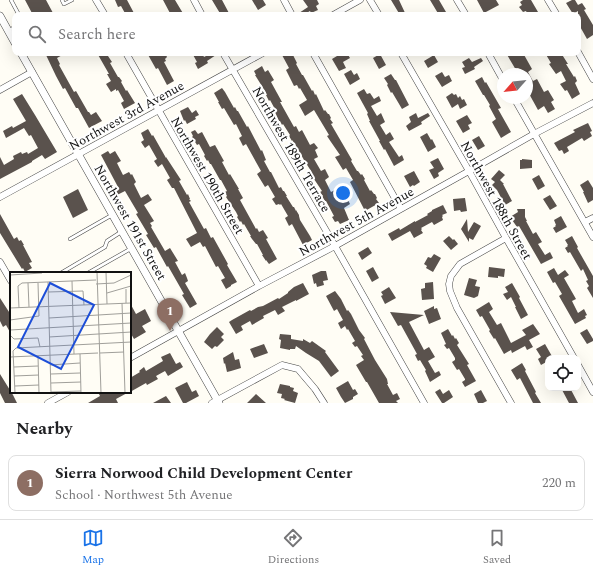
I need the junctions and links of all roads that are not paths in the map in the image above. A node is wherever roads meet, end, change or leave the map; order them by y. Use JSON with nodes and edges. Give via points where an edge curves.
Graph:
{"nodes":[{"id":1,"x":11,"y":0,"type":"edge"},
{"id":2,"x":62,"y":0,"type":"edge"},
{"id":3,"x":72,"y":0,"type":"edge"},
{"id":4,"x":96,"y":0,"type":"edge"},
{"id":5,"x":194,"y":0,"type":"edge"},
{"id":6,"x":284,"y":0,"type":"edge"},
{"id":7,"x":360,"y":0,"type":"edge"},
{"id":8,"x":370,"y":0,"type":"edge"},
{"id":9,"x":458,"y":0,"type":"edge"},
{"id":10,"x":548,"y":0,"type":"edge"},
{"id":11,"x":17,"y":12,"type":"edge"},
{"id":12,"x":103,"y":12,"type":"edge"},
{"id":13,"x":200,"y":12,"type":"edge"},
{"id":14,"x":290,"y":12,"type":"edge"},
{"id":15,"x":338,"y":12,"type":"edge"},
{"id":16,"x":377,"y":12,"type":"edge"},
{"id":17,"x":464,"y":12,"type":"edge"},
{"id":18,"x":555,"y":12,"type":"edge"},
{"id":19,"x":0,"y":16,"type":"edge"},
{"id":20,"x":7,"y":28,"type":"edge"},
{"id":21,"x":12,"y":37,"type":"edge"},
{"id":22,"x":23,"y":56,"type":"edge"},
{"id":23,"x":128,"y":56,"type":"edge"},
{"id":24,"x":226,"y":56,"type":"edge"},
{"id":25,"x":257,"y":56,"type":"edge"},
{"id":26,"x":316,"y":56,"type":"edge"},
{"id":27,"x":403,"y":56,"type":"edge"},
{"id":28,"x":490,"y":56,"type":"edge"},
{"id":29,"x":580,"y":56,"type":"edge"},
{"id":30,"x":232,"y":69,"type":"junction"},
{"id":31,"x":497,"y":69,"type":"edge"},
{"id":32,"x":32,"y":72,"type":"junction"},
{"id":33,"x":593,"y":79,"type":"edge"},
{"id":34,"x":0,"y":90,"type":"edge"},
{"id":35,"x":593,"y":103,"type":"edge"},
{"id":36,"x":517,"y":104,"type":"edge"},
{"id":37,"x":158,"y":109,"type":"junction"},
{"id":38,"x":534,"y":134,"type":"junction"},
{"id":39,"x":78,"y":154,"type":"junction"},
{"id":40,"x":470,"y":171,"type":"junction"},
{"id":41,"x":0,"y":197,"type":"edge"},
{"id":42,"x":400,"y":209,"type":"junction"},
{"id":43,"x":112,"y":214,"type":"junction"},
{"id":44,"x":593,"y":218,"type":"edge"},
{"id":45,"x":585,"y":222,"type":"junction"},
{"id":46,"x":122,"y":231,"type":"junction"},
{"id":47,"x":593,"y":237,"type":"edge"},
{"id":48,"x":506,"y":238,"type":"junction"},
{"id":49,"x":70,"y":239,"type":"dead end"},
{"id":50,"x":335,"y":246,"type":"junction"},
{"id":51,"x":132,"y":248,"type":"junction"},
{"id":52,"x":0,"y":262,"type":"edge"},
{"id":53,"x":64,"y":272,"type":"edge"},
{"id":54,"x":90,"y":272,"type":"edge"},
{"id":55,"x":10,"y":280,"type":"edge"},
{"id":56,"x":259,"y":286,"type":"junction"},
{"id":57,"x":179,"y":331,"type":"junction"},
{"id":58,"x":572,"y":355,"type":"edge"},
{"id":59,"x":131,"y":357,"type":"edge"},
{"id":60,"x":581,"y":370,"type":"edge"},
{"id":61,"x":593,"y":392,"type":"edge"},
{"id":62,"x":66,"y":393,"type":"edge"},
{"id":63,"x":216,"y":402,"type":"edge"},
{"id":64,"x":48,"y":403,"type":"edge"},
{"id":65,"x":324,"y":403,"type":"edge"},
{"id":66,"x":424,"y":403,"type":"edge"},
{"id":67,"x":511,"y":403,"type":"edge"}],
"edges":[{"from":1,"to":11,"type":"lane"},
{"from":2,"to":3,"type":"lane","via":[[64,4]]},
{"from":4,"to":12,"type":"street"},
{"from":5,"to":13,"type":"street"},
{"from":6,"to":14,"type":"street"},
{"from":7,"to":15,"type":"street"},
{"from":8,"to":16,"type":"street"},
{"from":9,"to":17,"type":"street"},
{"from":10,"to":18,"type":"street"},
{"from":19,"to":20,"type":"street"},
{"from":20,"to":21,"type":"street"},
{"from":22,"to":32,"type":"street","name":"Northwest 191st Street"},
{"from":23,"to":37,"type":"street","name":"Northwest 190th Street"},
{"from":24,"to":30,"type":"street","name":"Northwest 189th Terrace"},
{"from":25,"to":30,"type":"street","name":"Northwest 3rd Avenue"},
{"from":26,"to":42,"type":"street"},
{"from":27,"to":40,"type":"street","name":"Northwest 188th Street"},
{"from":28,"to":31,"type":"street"},
{"from":29,"to":33,"type":"street"},
{"from":30,"to":37,"type":"street","name":"Northwest 3rd Avenue"},
{"from":30,"to":50,"type":"street","name":"Northwest 189th Terrace"},
{"from":32,"to":34,"type":"street"},
{"from":32,"to":39,"type":"street","name":"Northwest 191st Street"},
{"from":35,"to":38,"type":"street","name":"Northwest 5th Avenue"},
{"from":36,"to":38,"type":"street"},
{"from":37,"to":39,"type":"street","name":"Northwest 3rd Avenue"},
{"from":37,"to":56,"type":"street","name":"Northwest 190th Street"},
{"from":38,"to":40,"type":"street","name":"Northwest 5th Avenue"},
{"from":38,"to":45,"type":"street"},
{"from":39,"to":41,"type":"street","name":"Northwest 3rd Avenue"},
{"from":39,"to":43,"type":"street","name":"Northwest 191st Street"},
{"from":40,"to":42,"type":"street","name":"Northwest 5th Avenue"},
{"from":40,"to":48,"type":"street","name":"Northwest 188th Street"},
{"from":42,"to":50,"type":"street","name":"Northwest 5th Avenue"},
{"from":43,"to":46,"type":"street","name":"Northwest 191st Street"},
{"from":43,"to":49,"type":"lane"},
{"from":44,"to":45,"type":"street"},
{"from":45,"to":47,"type":"street"},
{"from":46,"to":51,"type":"street","name":"Northwest 191st Street"},
{"from":46,"to":53,"type":"lane","via":[[107,240],[105,247]]},
{"from":48,"to":58,"type":"street","name":"Northwest 188th Street"},
{"from":48,"to":67,"type":"street","via":[[460,264],[451,276],[449,284],[457,308]]},
{"from":50,"to":56,"type":"street","name":"Northwest 5th Avenue"},
{"from":50,"to":66,"type":"street","name":"Northwest 189th Terrace"},
{"from":51,"to":54,"type":"lane"},
{"from":51,"to":57,"type":"street","name":"Northwest 191st Street"},
{"from":52,"to":55,"type":"street"},
{"from":56,"to":57,"type":"street","name":"Northwest 5th Avenue"},
{"from":57,"to":59,"type":"street","name":"Northwest 5th Avenue"},
{"from":57,"to":63,"type":"street","name":"Northwest 191st Street"},
{"from":60,"to":61,"type":"street"},
{"from":62,"to":64,"type":"street"},
{"from":63,"to":65,"type":"street","via":[[282,365],[298,368]]}]}
